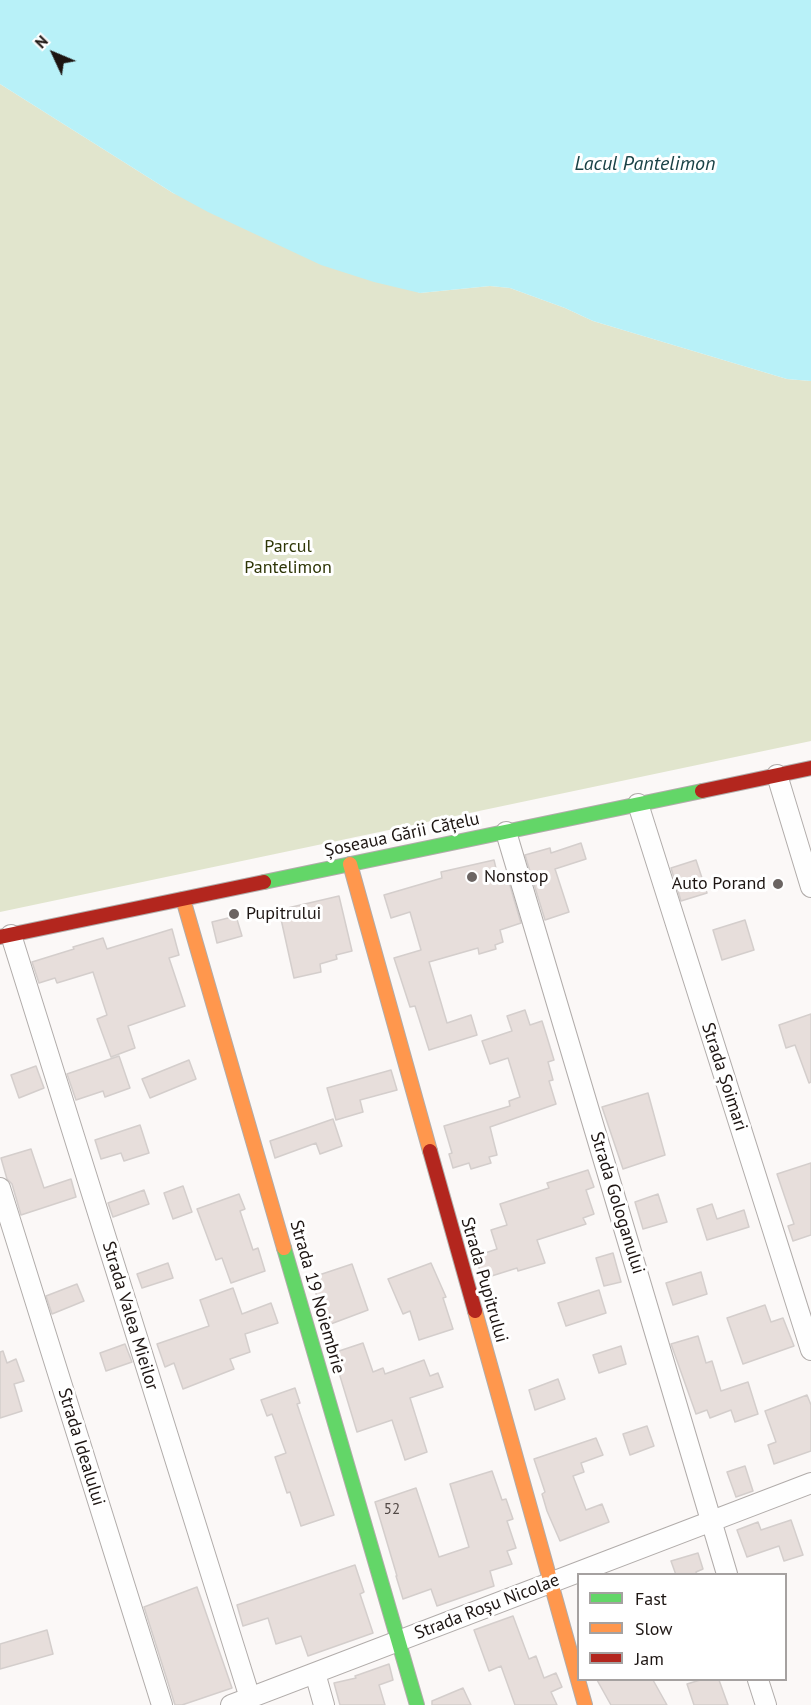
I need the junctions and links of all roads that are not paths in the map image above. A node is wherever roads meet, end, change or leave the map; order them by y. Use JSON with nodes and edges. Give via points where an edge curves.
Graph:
{"nodes":[{"id":1,"x":811,"y":768,"type":"edge"},
{"id":2,"x":777,"y":775,"type":"junction"},
{"id":3,"x":638,"y":804,"type":"junction"},
{"id":4,"x":506,"y":832,"type":"junction"},
{"id":5,"x":350,"y":864,"type":"junction"},
{"id":6,"x":811,"y":887,"type":"edge"},
{"id":7,"x":183,"y":900,"type":"junction"},
{"id":8,"x":5,"y":936,"type":"edge"},
{"id":9,"x":0,"y":1188,"type":"edge"},
{"id":10,"x":811,"y":1350,"type":"edge"},
{"id":11,"x":811,"y":1483,"type":"edge"},
{"id":12,"x":711,"y":1521,"type":"junction"},
{"id":13,"x":726,"y":1573,"type":"edge"},
{"id":14,"x":550,"y":1583,"type":"junction"},
{"id":15,"x":398,"y":1641,"type":"junction"},
{"id":16,"x":315,"y":1673,"type":"junction"},
{"id":17,"x":577,"y":1677,"type":"edge"},
{"id":18,"x":578,"y":1681,"type":"edge"},
{"id":19,"x":758,"y":1681,"type":"edge"},
{"id":20,"x":250,"y":1698,"type":"junction"},
{"id":21,"x":162,"y":1705,"type":"edge"},
{"id":22,"x":231,"y":1705,"type":"edge"},
{"id":23,"x":324,"y":1705,"type":"edge"},
{"id":24,"x":417,"y":1705,"type":"edge"},
{"id":25,"x":585,"y":1705,"type":"edge"},
{"id":26,"x":765,"y":1705,"type":"edge"}],
"edges":[{"from":1,"to":2,"type":"street","name":"Șoseaua Gării Cățelu"},
{"from":2,"to":3,"type":"street","name":"Șoseaua Gării Cățelu"},
{"from":2,"to":6,"type":"street"},
{"from":3,"to":4,"type":"street","name":"Șoseaua Gării Cățelu"},
{"from":3,"to":10,"type":"street","name":"Strada Șoimari"},
{"from":4,"to":5,"type":"street","name":"Șoseaua Gării Cățelu"},
{"from":4,"to":12,"type":"street","name":"Strada Gologanului"},
{"from":5,"to":7,"type":"street","name":"Șoseaua Gării Cățelu"},
{"from":5,"to":14,"type":"street","name":"Strada Pupitrului"},
{"from":7,"to":8,"type":"street","name":"Șoseaua Gării Cățelu"},
{"from":7,"to":15,"type":"street","name":"Strada 19 Noiembrie"},
{"from":8,"to":20,"type":"street","name":"Strada Valea Mieilor"},
{"from":9,"to":21,"type":"street","name":"Strada Idealului"},
{"from":11,"to":12,"type":"street","name":"Strada Roșu Nicolae"},
{"from":12,"to":13,"type":"street","name":"Strada Gologanului"},
{"from":12,"to":14,"type":"street","name":"Strada Roșu Nicolae"},
{"from":14,"to":15,"type":"street","name":"Strada Roșu Nicolae"},
{"from":14,"to":17,"type":"street","name":"Strada Pupitrului"},
{"from":15,"to":16,"type":"street","name":"Strada Roșu Nicolae"},
{"from":15,"to":24,"type":"street","name":"Strada 19 Noiembrie"},
{"from":16,"to":20,"type":"street","name":"Strada Roșu Nicolae"},
{"from":16,"to":23,"type":"street"},
{"from":18,"to":25,"type":"street","name":"Strada Pupitrului"},
{"from":19,"to":26,"type":"street"},
{"from":20,"to":22,"type":"street","name":"Strada Roșu Nicolae"}]}
